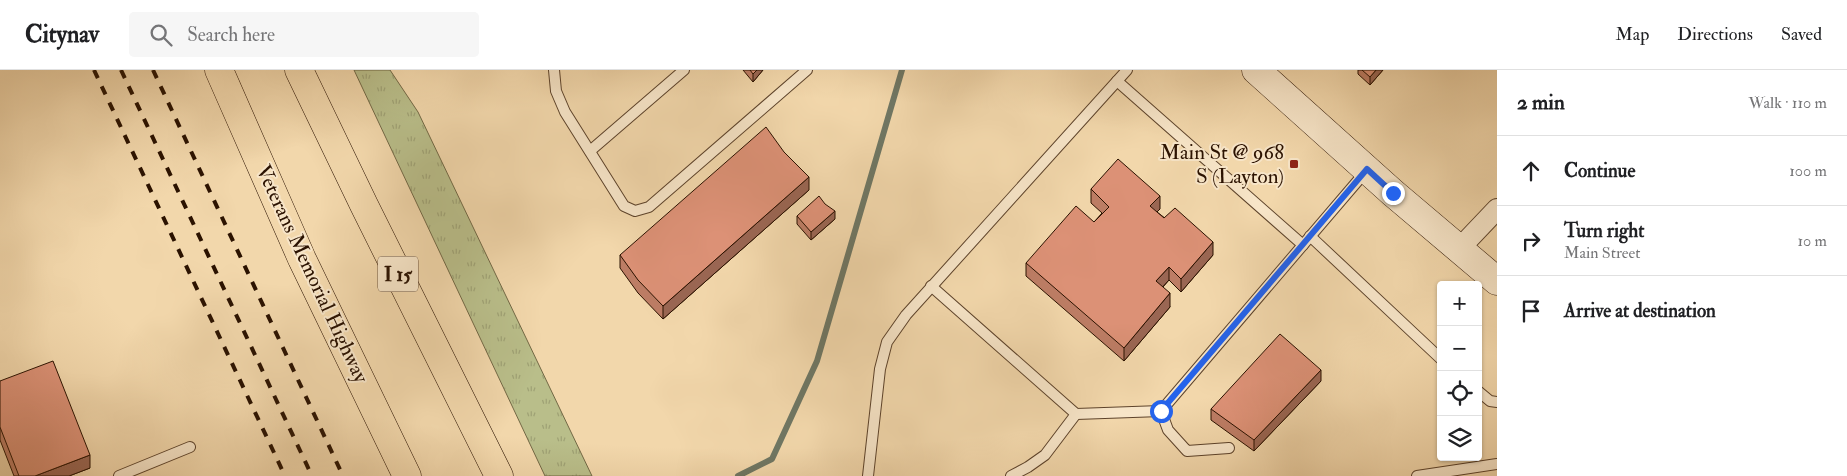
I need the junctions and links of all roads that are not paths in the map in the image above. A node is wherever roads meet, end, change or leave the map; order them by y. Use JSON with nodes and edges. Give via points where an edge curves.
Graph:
{"nodes":[{"id":1,"x":219,"y":70,"type":"edge"},
{"id":2,"x":300,"y":70,"type":"edge"},
{"id":3,"x":554,"y":70,"type":"edge"},
{"id":4,"x":684,"y":70,"type":"edge"},
{"id":5,"x":807,"y":70,"type":"edge"},
{"id":6,"x":1127,"y":70,"type":"edge"},
{"id":7,"x":1256,"y":70,"type":"edge"},
{"id":8,"x":1117,"y":81,"type":"junction"},
{"id":9,"x":590,"y":151,"type":"junction"},
{"id":10,"x":1367,"y":169,"type":"junction"},
{"id":11,"x":1497,"y":209,"type":"edge"},
{"id":12,"x":1310,"y":236,"type":"junction"},
{"id":13,"x":1303,"y":245,"type":"junction"},
{"id":14,"x":1459,"y":249,"type":"junction"},
{"id":15,"x":1497,"y":281,"type":"edge"},
{"id":16,"x":931,"y":286,"type":"junction"},
{"id":17,"x":1437,"y":355,"type":"edge"},
{"id":18,"x":1482,"y":394,"type":"edge"},
{"id":19,"x":1497,"y":402,"type":"edge"},
{"id":20,"x":1161,"y":411,"type":"junction"},
{"id":21,"x":1076,"y":414,"type":"junction"},
{"id":22,"x":190,"y":447,"type":"dead end"},
{"id":23,"x":1229,"y":448,"type":"dead end"},
{"id":24,"x":1497,"y":464,"type":"edge"},
{"id":25,"x":120,"y":476,"type":"edge"},
{"id":26,"x":408,"y":476,"type":"edge"},
{"id":27,"x":499,"y":476,"type":"edge"},
{"id":28,"x":868,"y":476,"type":"edge"},
{"id":29,"x":1011,"y":476,"type":"edge"},
{"id":30,"x":1417,"y":476,"type":"edge"}],
"edges":[{"from":1,"to":26,"type":"highway","name":"Veterans Memorial Highway","via":[[302,259]]},
{"from":2,"to":27,"type":"highway","number":"I 15"},
{"from":3,"to":9,"type":"lane","via":[[556,91],[565,112]]},
{"from":4,"to":9,"type":"lane"},
{"from":5,"to":9,"type":"lane","via":[[649,207],[635,211],[624,206]]},
{"from":6,"to":8,"type":"lane"},
{"from":7,"to":10,"type":"main road"},
{"from":8,"to":13,"type":"lane"},
{"from":8,"to":16,"type":"lane"},
{"from":10,"to":12,"type":"lane"},
{"from":10,"to":14,"type":"main road"},
{"from":11,"to":14,"type":"street"},
{"from":12,"to":13,"type":"lane"},
{"from":12,"to":17,"type":"lane"},
{"from":13,"to":20,"type":"lane"},
{"from":14,"to":15,"type":"main road"},
{"from":16,"to":21,"type":"lane"},
{"from":16,"to":28,"type":"lane","via":[[886,342]]},
{"from":18,"to":19,"type":"lane"},
{"from":20,"to":21,"type":"lane"},
{"from":20,"to":23,"type":"lane","via":[[1168,430],[1187,451]]},
{"from":21,"to":29,"type":"lane","via":[[1044,455]]},
{"from":22,"to":25,"type":"lane"},
{"from":24,"to":30,"type":"lane"}]}
